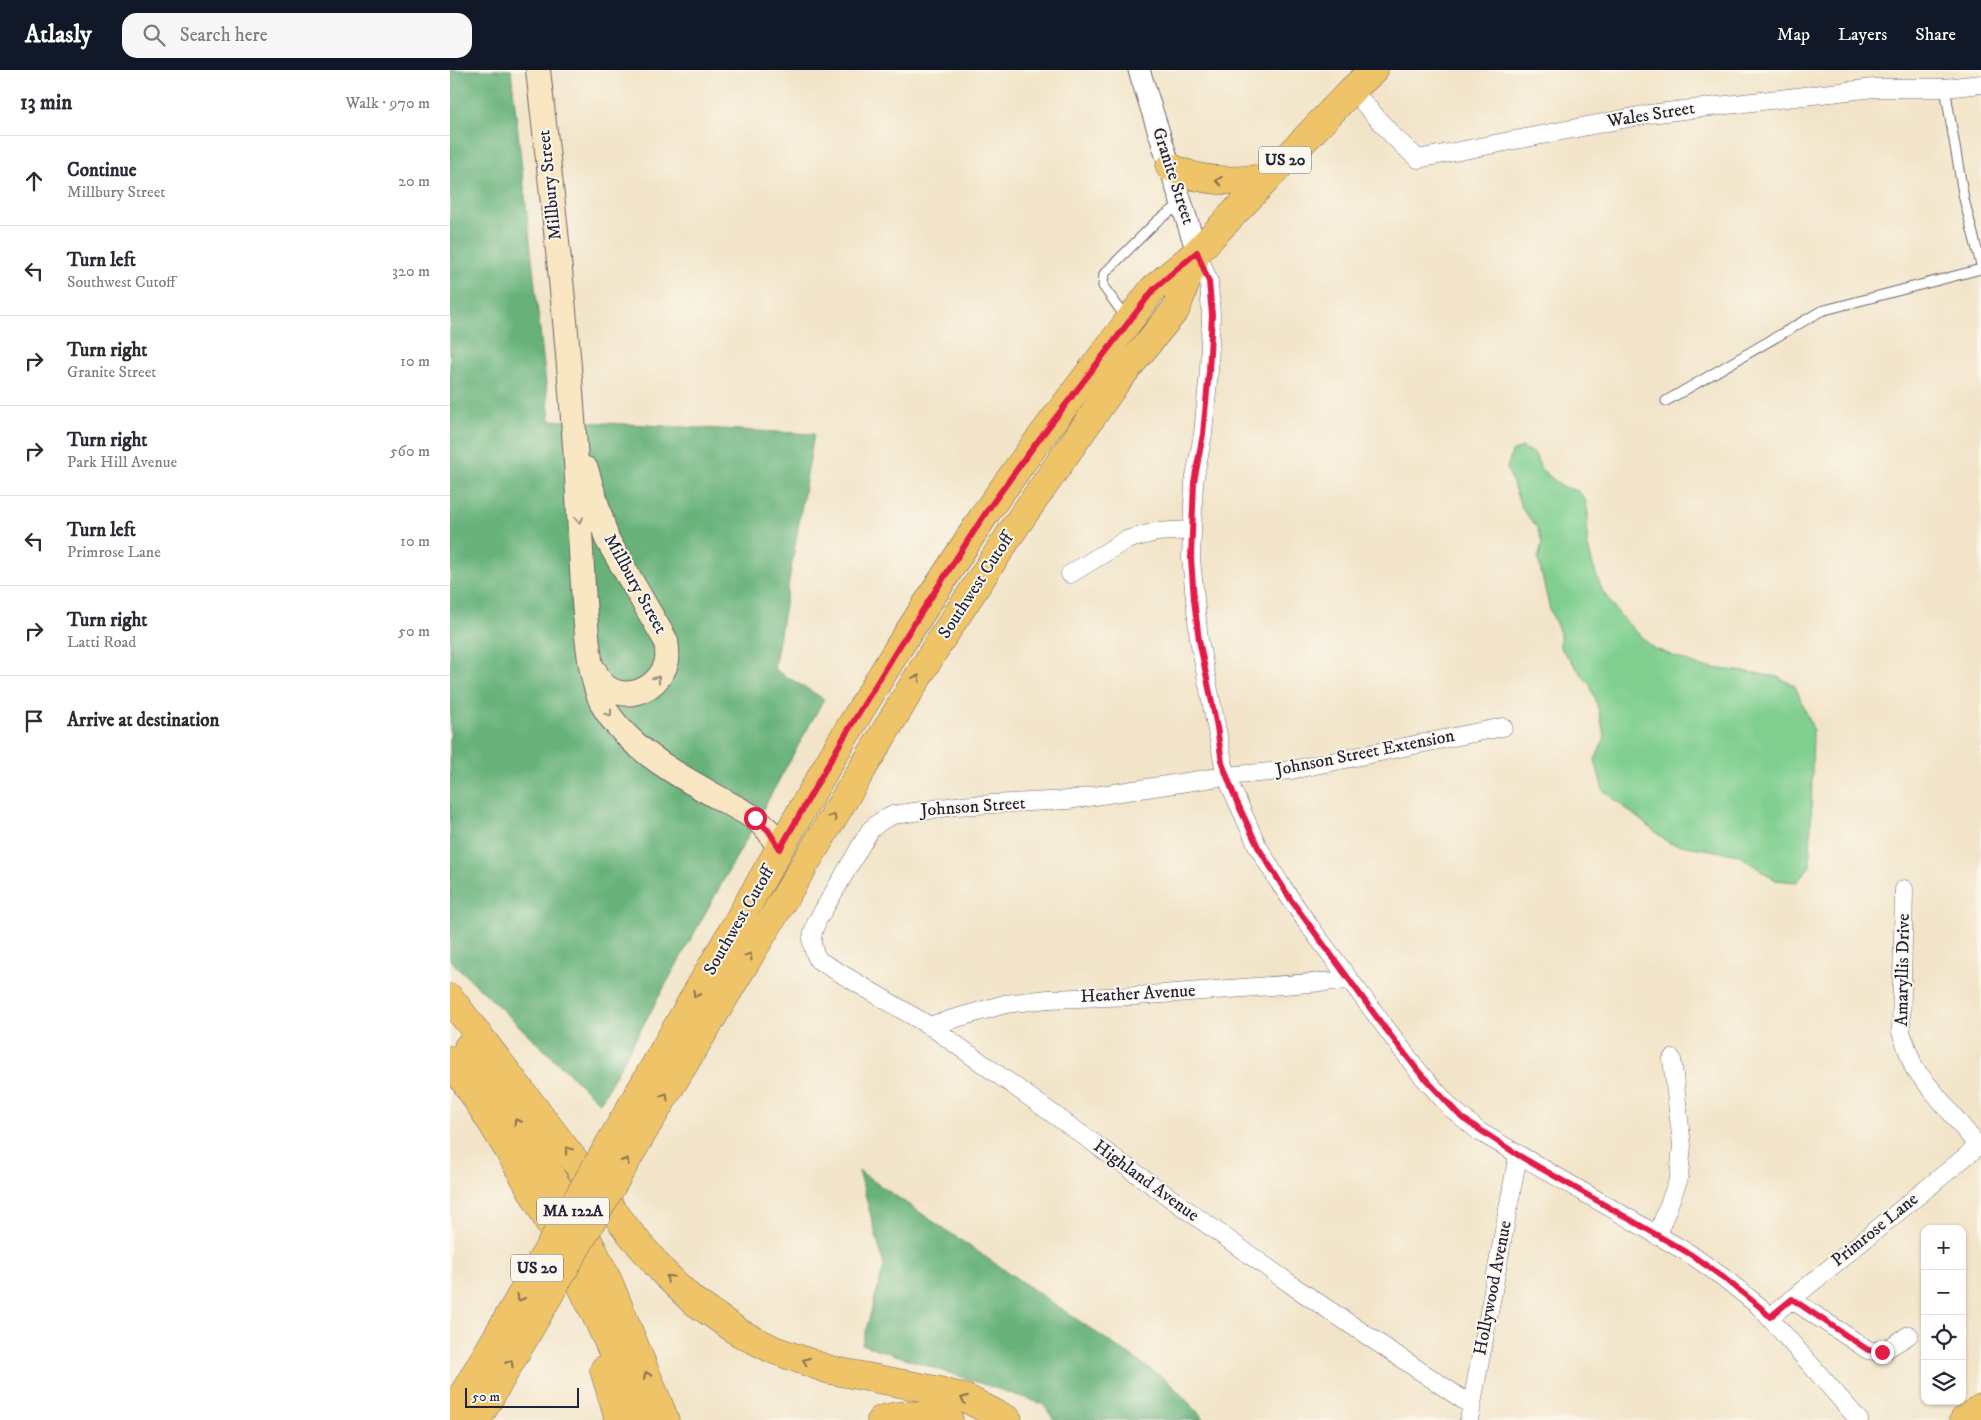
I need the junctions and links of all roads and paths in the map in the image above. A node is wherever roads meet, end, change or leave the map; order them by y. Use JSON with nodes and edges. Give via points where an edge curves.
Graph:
{"nodes":[{"id":1,"x":538,"y":70,"type":"edge"},
{"id":2,"x":1139,"y":70,"type":"edge"},
{"id":3,"x":1374,"y":70,"type":"edge"},
{"id":4,"x":1981,"y":84,"type":"edge"},
{"id":5,"x":1945,"y":88,"type":"junction"},
{"id":6,"x":1352,"y":90,"type":"junction"},
{"id":7,"x":1170,"y":168,"type":"junction"},
{"id":8,"x":1268,"y":178,"type":"junction"},
{"id":9,"x":1182,"y":204,"type":"junction"},
{"id":10,"x":1197,"y":252,"type":"junction"},
{"id":11,"x":1981,"y":267,"type":"edge"},
{"id":12,"x":1129,"y":321,"type":"junction"},
{"id":13,"x":1666,"y":401,"type":"dead end"},
{"id":14,"x":574,"y":419,"type":"junction"},
{"id":15,"x":1191,"y":530,"type":"junction"},
{"id":16,"x":963,"y":549,"type":"junction"},
{"id":17,"x":990,"y":564,"type":"junction"},
{"id":18,"x":1070,"y":574,"type":"dead end"},
{"id":19,"x":588,"y":648,"type":"junction"},
{"id":20,"x":1503,"y":727,"type":"dead end"},
{"id":21,"x":1226,"y":776,"type":"junction"},
{"id":22,"x":780,"y":849,"type":"junction"},
{"id":23,"x":1904,"y":889,"type":"dead end"},
{"id":24,"x":818,"y":960,"type":"joint"},
{"id":25,"x":1350,"y":980,"type":"junction"},
{"id":26,"x":450,"y":998,"type":"edge"},
{"id":27,"x":450,"y":1019,"type":"edge"},
{"id":28,"x":929,"y":1026,"type":"junction"},
{"id":29,"x":1672,"y":1059,"type":"dead end"},
{"id":30,"x":450,"y":1060,"type":"edge"},
{"id":31,"x":632,"y":1128,"type":"junction"},
{"id":32,"x":1980,"y":1145,"type":"edge"},
{"id":33,"x":1518,"y":1155,"type":"junction"},
{"id":34,"x":1657,"y":1236,"type":"junction"},
{"id":35,"x":1792,"y":1299,"type":"junction"},
{"id":36,"x":595,"y":1313,"type":"junction"},
{"id":37,"x":1770,"y":1317,"type":"junction"},
{"id":38,"x":1909,"y":1335,"type":"dead end"},
{"id":39,"x":1981,"y":1408,"type":"edge"},
{"id":40,"x":1470,"y":1413,"type":"edge"},
{"id":41,"x":450,"y":1416,"type":"edge"},
{"id":42,"x":477,"y":1420,"type":"edge"},
{"id":43,"x":619,"y":1420,"type":"edge"},
{"id":44,"x":641,"y":1420,"type":"edge"},
{"id":45,"x":665,"y":1420,"type":"edge"},
{"id":46,"x":881,"y":1420,"type":"edge"},
{"id":47,"x":949,"y":1420,"type":"edge"},
{"id":48,"x":1008,"y":1420,"type":"edge"},
{"id":49,"x":1859,"y":1420,"type":"edge"},
{"id":50,"x":1964,"y":1420,"type":"edge"}],
"edges":[{"from":1,"to":14,"type":"main road","name":"Millbury Street"},
{"from":2,"to":7,"type":"street","name":"Granite Street"},
{"from":3,"to":6,"type":"main road","name":"Southwest Cutoff","number":"US 20"},
{"from":4,"to":5,"type":"street","name":"Wales Street"},
{"from":5,"to":6,"type":"street","name":"Wales Street","via":[[1874,88],[1649,114],[1418,159]]},
{"from":5,"to":11,"type":"lane","via":[[1964,199]]},
{"from":6,"to":8,"type":"main road","name":"Southwest Cutoff","number":"US 20"},
{"from":8,"to":7,"type":"main road","one_way":true,"via":[[1233,182],[1204,180]]},
{"from":7,"to":9,"type":"street","name":"Granite Street"},
{"from":8,"to":10,"type":"main road","name":"Southwest Cutoff","number":"US 20"},
{"from":9,"to":10,"type":"street","name":"Granite Street"},
{"from":9,"to":12,"type":"lane","via":[[1157,221],[1104,274],[1103,286]]},
{"from":10,"to":12,"type":"main road","name":"Southwest Cutoff","number":"US 20","via":[[1154,289]]},
{"from":10,"to":15,"type":"street","name":"Granite Street","via":[[1209,282],[1212,315],[1203,434],[1194,482]]},
{"from":10,"to":17,"type":"main road","name":"Southwest Cutoff","number":"US 20","via":[[1176,309],[1117,381]]},
{"from":11,"to":13,"type":"lane","via":[[1821,310]]},
{"from":12,"to":16,"type":"main road","name":"Southwest Cutoff","number":"US 20","via":[[1031,450]]},
{"from":14,"to":19,"type":"main road","name":"Millbury Street","one_way":true},
{"from":19,"to":14,"type":"main road","name":"Millbury Street","one_way":true,"via":[[597,677],[611,690],[622,693],[638,692],[652,686],[663,671],[668,654],[666,641],[608,539],[588,479]]},
{"from":15,"to":18,"type":"street","via":[[1156,532],[1126,540]]},
{"from":15,"to":21,"type":"street","name":"Granite Street","via":[[1199,640]]},
{"from":16,"to":17,"type":"main road"},
{"from":16,"to":22,"type":"main road","name":"Southwest Cutoff","number":"US 20","via":[[897,650]]},
{"from":31,"to":17,"type":"main road","name":"Southwest Cutoff","number":"US 20","one_way":true},
{"from":19,"to":22,"type":"main road","name":"Millbury Street","one_way":true,"via":[[594,680],[606,711],[634,744],[755,818],[768,830]]},
{"from":20,"to":21,"type":"street","name":"Johnson Street Extension","via":[[1291,770]]},
{"from":21,"to":24,"type":"street","name":"Johnson Street","via":[[1068,800],[956,806],[893,815],[870,830],[817,921],[811,936]]},
{"from":21,"to":25,"type":"street","name":"Granite Street","via":[[1268,865]]},
{"from":22,"to":31,"type":"main road","name":"Southwest Cutoff","number":"US 20","one_way":true},
{"from":23,"to":32,"type":"street","name":"Amaryllis Drive","via":[[1901,1032],[1914,1068]]},
{"from":24,"to":28,"type":"street","name":"Highland Avenue"},
{"from":25,"to":28,"type":"street","name":"Heather Avenue","via":[[1048,999],[1005,1004]]},
{"from":25,"to":33,"type":"street","name":"Granite Street","via":[[1403,1052],[1451,1108],[1480,1132]]},
{"from":48,"to":26,"type":"main road","one_way":true,"via":[[967,1399],[830,1370],[774,1350],[692,1300],[662,1272],[630,1233]]},
{"from":45,"to":27,"type":"main road","number":"MA 122A","one_way":true,"via":[[609,1283],[575,1214]]},
{"from":28,"to":40,"type":"street","name":"Highland Avenue"},
{"from":29,"to":34,"type":"street","via":[[1682,1145],[1679,1178]]},
{"from":30,"to":36,"type":"main road","number":"MA 122A","via":[[496,1128],[538,1200]]},
{"from":31,"to":41,"type":"main road","name":"Southwest Cutoff","number":"US 20","one_way":true,"bridge":true},
{"from":42,"to":31,"type":"main road","name":"Southwest Cutoff","number":"US 20","one_way":true,"bridge":true},
{"from":32,"to":35,"type":"street","name":"Primrose Lane"},
{"from":33,"to":34,"type":"street","name":"Granite Street"},
{"from":33,"to":40,"type":"street","name":"Hollywood Avenue"},
{"from":34,"to":37,"type":"street","name":"Granite Street","via":[[1724,1278]]},
{"from":35,"to":37,"type":"street","name":"Primrose Lane"},
{"from":35,"to":38,"type":"street","via":[[1868,1350],[1882,1352]]},
{"from":36,"to":43,"type":"main road","via":[[597,1347]]},
{"from":36,"to":44,"type":"main road","number":"MA 122A","via":[[621,1367]]},
{"from":37,"to":49,"type":"street","name":"Granite Street"},
{"from":39,"to":50,"type":"main road"},
{"from":46,"to":47,"type":"main road","via":[[928,1415]]}]}
